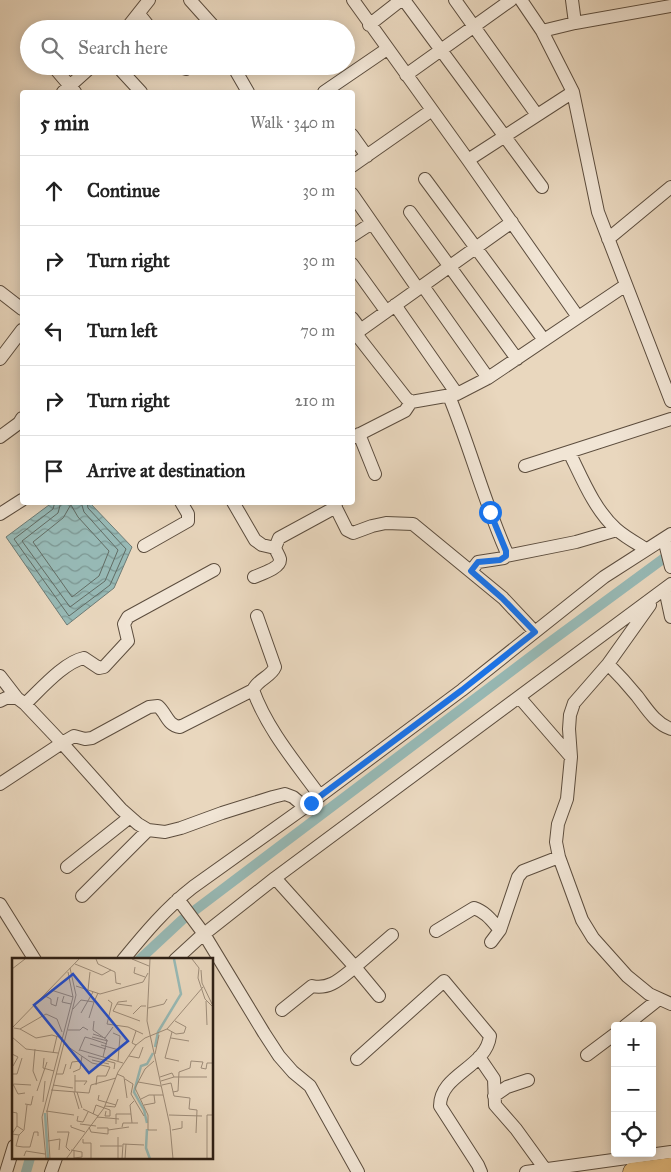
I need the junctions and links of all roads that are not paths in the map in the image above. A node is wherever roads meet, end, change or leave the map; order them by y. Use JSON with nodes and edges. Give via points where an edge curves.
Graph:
{"nodes":[{"id":1,"x":149,"y":0,"type":"edge"},
{"id":2,"x":190,"y":0,"type":"edge"},
{"id":3,"x":353,"y":0,"type":"edge"},
{"id":4,"x":403,"y":0,"type":"edge"},
{"id":5,"x":454,"y":0,"type":"edge"},
{"id":6,"x":511,"y":0,"type":"edge"},
{"id":7,"x":521,"y":0,"type":"edge"},
{"id":8,"x":572,"y":0,"type":"edge"},
{"id":9,"x":636,"y":6,"type":"edge"},
{"id":10,"x":671,"y":6,"type":"edge"},
{"id":11,"x":139,"y":14,"type":"junction"},
{"id":12,"x":134,"y":20,"type":"edge"},
{"id":13,"x":144,"y":20,"type":"edge"},
{"id":14,"x":208,"y":20,"type":"edge"},
{"id":15,"x":575,"y":22,"type":"junction"},
{"id":16,"x":370,"y":24,"type":"junction"},
{"id":17,"x":474,"y":27,"type":"junction"},
{"id":18,"x":542,"y":31,"type":"junction"},
{"id":19,"x":387,"y":49,"type":"junction"},
{"id":20,"x":441,"y":50,"type":"junction"},
{"id":21,"x":355,"y":71,"type":"edge"},
{"id":22,"x":59,"y":75,"type":"edge"},
{"id":23,"x":84,"y":75,"type":"edge"},
{"id":24,"x":126,"y":75,"type":"edge"},
{"id":25,"x":238,"y":75,"type":"edge"},
{"id":26,"x":349,"y":75,"type":"edge"},
{"id":27,"x":406,"y":75,"type":"junction"},
{"id":28,"x":70,"y":90,"type":"edge"},
{"id":29,"x":140,"y":90,"type":"edge"},
{"id":30,"x":247,"y":90,"type":"edge"},
{"id":31,"x":327,"y":90,"type":"edge"},
{"id":32,"x":573,"y":92,"type":"junction"},
{"id":33,"x":432,"y":110,"type":"junction"},
{"id":34,"x":537,"y":116,"type":"junction"},
{"id":35,"x":505,"y":136,"type":"junction"},
{"id":36,"x":355,"y":139,"type":"edge"},
{"id":37,"x":367,"y":156,"type":"junction"},
{"id":38,"x":468,"y":160,"type":"junction"},
{"id":39,"x":355,"y":164,"type":"edge"},
{"id":40,"x":426,"y":179,"type":"dead end"},
{"id":41,"x":542,"y":187,"type":"dead end"},
{"id":42,"x":669,"y":193,"type":"edge"},
{"id":43,"x":355,"y":198,"type":"edge"},
{"id":44,"x":410,"y":212,"type":"dead end"},
{"id":45,"x":512,"y":222,"type":"junction"},
{"id":46,"x":372,"y":223,"type":"junction"},
{"id":47,"x":355,"y":234,"type":"edge"},
{"id":48,"x":608,"y":239,"type":"junction"},
{"id":49,"x":477,"y":247,"type":"junction"},
{"id":50,"x":355,"y":267,"type":"edge"},
{"id":51,"x":449,"y":268,"type":"junction"},
{"id":52,"x":626,"y":285,"type":"junction"},
{"id":53,"x":420,"y":287,"type":"junction"},
{"id":54,"x":0,"y":292,"type":"edge"},
{"id":55,"x":20,"y":307,"type":"edge"},
{"id":56,"x":391,"y":308,"type":"junction"},
{"id":57,"x":578,"y":317,"type":"junction"},
{"id":58,"x":20,"y":333,"type":"edge"},
{"id":59,"x":357,"y":333,"type":"edge"},
{"id":60,"x":544,"y":340,"type":"junction"},
{"id":61,"x":0,"y":359,"type":"edge"},
{"id":62,"x":517,"y":359,"type":"junction"},
{"id":63,"x":488,"y":378,"type":"junction"},
{"id":64,"x":670,"y":394,"type":"edge"},
{"id":65,"x":453,"y":395,"type":"junction"},
{"id":66,"x":411,"y":402,"type":"junction"},
{"id":67,"x":671,"y":419,"type":"edge"},
{"id":68,"x":20,"y":420,"type":"edge"},
{"id":69,"x":356,"y":436,"type":"edge"},
{"id":70,"x":0,"y":437,"type":"edge"},
{"id":71,"x":569,"y":452,"type":"junction"},
{"id":72,"x":525,"y":466,"type":"dead end"},
{"id":73,"x":374,"y":474,"type":"dead end"},
{"id":74,"x":20,"y":501,"type":"edge"},
{"id":75,"x":183,"y":505,"type":"edge"},
{"id":76,"x":235,"y":505,"type":"edge"},
{"id":77,"x":334,"y":505,"type":"edge"},
{"id":78,"x":0,"y":514,"type":"edge"},
{"id":79,"x":617,"y":530,"type":"junction"},
{"id":80,"x":667,"y":539,"type":"edge"},
{"id":81,"x":144,"y":546,"type":"dead end"},
{"id":82,"x":275,"y":548,"type":"junction"},
{"id":83,"x":646,"y":549,"type":"junction"},
{"id":84,"x":506,"y":556,"type":"junction"},
{"id":85,"x":671,"y":567,"type":"edge"},
{"id":86,"x":214,"y":570,"type":"dead end"},
{"id":87,"x":471,"y":571,"type":"junction"},
{"id":88,"x":254,"y":577,"type":"dead end"},
{"id":89,"x":664,"y":589,"type":"edge"},
{"id":90,"x":256,"y":616,"type":"dead end"},
{"id":91,"x":671,"y":618,"type":"edge"},
{"id":92,"x":535,"y":632,"type":"junction"},
{"id":93,"x":608,"y":664,"type":"junction"},
{"id":94,"x":0,"y":676,"type":"edge"},
{"id":95,"x":254,"y":690,"type":"junction"},
{"id":96,"x":519,"y":697,"type":"junction"},
{"id":97,"x":0,"y":701,"type":"edge"},
{"id":98,"x":21,"y":701,"type":"junction"},
{"id":99,"x":671,"y":729,"type":"edge"},
{"id":100,"x":62,"y":742,"type":"junction"},
{"id":101,"x":571,"y":758,"type":"junction"},
{"id":102,"x":0,"y":784,"type":"edge"},
{"id":103,"x":320,"y":796,"type":"junction"},
{"id":104,"x":305,"y":807,"type":"junction"},
{"id":105,"x":130,"y":817,"type":"junction"},
{"id":106,"x":148,"y":830,"type":"junction"},
{"id":107,"x":559,"y":857,"type":"junction"},
{"id":108,"x":67,"y":868,"type":"dead end"},
{"id":109,"x":276,"y":878,"type":"junction"},
{"id":110,"x":82,"y":896,"type":"dead end"},
{"id":111,"x":0,"y":904,"type":"edge"},
{"id":112,"x":182,"y":904,"type":"junction"},
{"id":113,"x":500,"y":930,"type":"junction"},
{"id":114,"x":202,"y":931,"type":"junction"},
{"id":115,"x":436,"y":931,"type":"dead end"},
{"id":116,"x":392,"y":935,"type":"dead end"},
{"id":117,"x":491,"y":942,"type":"dead end"},
{"id":118,"x":34,"y":958,"type":"edge"},
{"id":119,"x":125,"y":958,"type":"edge"},
{"id":120,"x":177,"y":958,"type":"edge"},
{"id":121,"x":355,"y":967,"type":"junction"},
{"id":122,"x":379,"y":996,"type":"dead end"},
{"id":123,"x":665,"y":1002,"type":"edge"},
{"id":124,"x":282,"y":1010,"type":"dead end"},
{"id":125,"x":632,"y":1022,"type":"edge"},
{"id":126,"x":611,"y":1037,"type":"edge"},
{"id":127,"x":587,"y":1055,"type":"dead end"},
{"id":128,"x":479,"y":1057,"type":"junction"},
{"id":129,"x":357,"y":1059,"type":"dead end"},
{"id":130,"x":528,"y":1080,"type":"dead end"},
{"id":131,"x":494,"y":1096,"type":"junction"},
{"id":132,"x":12,"y":1152,"type":"edge"},
{"id":133,"x":671,"y":1152,"type":"edge"},
{"id":134,"x":55,"y":1160,"type":"edge"},
{"id":135,"x":671,"y":1167,"type":"edge"},
{"id":136,"x":545,"y":1169,"type":"junction"},
{"id":137,"x":6,"y":1172,"type":"edge"},
{"id":138,"x":51,"y":1172,"type":"edge"},
{"id":139,"x":358,"y":1172,"type":"edge"},
{"id":140,"x":480,"y":1172,"type":"edge"},
{"id":141,"x":526,"y":1172,"type":"edge"},
{"id":142,"x":632,"y":1172,"type":"edge"}],
"edges":[{"from":1,"to":11,"type":"street"},
{"from":2,"to":14,"type":"street"},
{"from":3,"to":16,"type":"street"},
{"from":4,"to":16,"type":"street"},
{"from":4,"to":20,"type":"street"},
{"from":5,"to":17,"type":"street"},
{"from":6,"to":17,"type":"street"},
{"from":7,"to":18,"type":"street"},
{"from":8,"to":15,"type":"street"},
{"from":9,"to":10,"type":"street"},
{"from":9,"to":15,"type":"street"},
{"from":11,"to":12,"type":"street"},
{"from":11,"to":13,"type":"street"},
{"from":15,"to":18,"type":"street"},
{"from":16,"to":19,"type":"street"},
{"from":17,"to":20,"type":"street"},
{"from":17,"to":34,"type":"street"},
{"from":18,"to":32,"type":"street"},
{"from":19,"to":21,"type":"street"},
{"from":19,"to":27,"type":"street"},
{"from":20,"to":27,"type":"street"},
{"from":20,"to":35,"type":"street"},
{"from":22,"to":28,"type":"street"},
{"from":23,"to":28,"type":"street"},
{"from":24,"to":29,"type":"street"},
{"from":25,"to":30,"type":"street"},
{"from":26,"to":31,"type":"street"},
{"from":27,"to":33,"type":"street"},
{"from":32,"to":34,"type":"street"},
{"from":32,"to":48,"type":"street","via":[[598,212]]},
{"from":33,"to":37,"type":"street"},
{"from":33,"to":38,"type":"street"},
{"from":34,"to":35,"type":"street"},
{"from":35,"to":38,"type":"street"},
{"from":35,"to":41,"type":"street"},
{"from":36,"to":37,"type":"street"},
{"from":37,"to":39,"type":"street"},
{"from":38,"to":45,"type":"street"},
{"from":40,"to":49,"type":"street"},
{"from":42,"to":48,"type":"street"},
{"from":43,"to":46,"type":"street"},
{"from":44,"to":51,"type":"street"},
{"from":45,"to":49,"type":"street"},
{"from":45,"to":57,"type":"street"},
{"from":46,"to":47,"type":"street"},
{"from":46,"to":53,"type":"street"},
{"from":48,"to":52,"type":"street"},
{"from":49,"to":51,"type":"street"},
{"from":49,"to":60,"type":"street"},
{"from":50,"to":56,"type":"street"},
{"from":51,"to":53,"type":"street"},
{"from":51,"to":62,"type":"street"},
{"from":52,"to":57,"type":"street"},
{"from":52,"to":64,"type":"street"},
{"from":53,"to":56,"type":"street"},
{"from":53,"to":63,"type":"street"},
{"from":54,"to":55,"type":"street"},
{"from":56,"to":59,"type":"street"},
{"from":56,"to":65,"type":"street"},
{"from":57,"to":60,"type":"street"},
{"from":58,"to":61,"type":"street"},
{"from":59,"to":66,"type":"street","via":[[400,393]]},
{"from":60,"to":62,"type":"street"},
{"from":62,"to":63,"type":"street"},
{"from":63,"to":65,"type":"street"},
{"from":65,"to":66,"type":"street"},
{"from":65,"to":84,"type":"street"},
{"from":66,"to":69,"type":"street","via":[[405,411]]},
{"from":67,"to":71,"type":"street"},
{"from":68,"to":70,"type":"street"},
{"from":69,"to":73,"type":"street"},
{"from":71,"to":72,"type":"street"},
{"from":71,"to":79,"type":"street","via":[[587,489]]},
{"from":74,"to":78,"type":"street"},
{"from":75,"to":81,"type":"street","via":[[188,521]]},
{"from":76,"to":82,"type":"street","via":[[255,540]]},
{"from":77,"to":82,"type":"street","via":[[279,538]]},
{"from":77,"to":87,"type":"street","via":[[353,533],[386,523],[413,524]]},
{"from":79,"to":83,"type":"street"},
{"from":79,"to":84,"type":"street"},
{"from":80,"to":83,"type":"street"},
{"from":80,"to":85,"type":"street"},
{"from":82,"to":88,"type":"street","via":[[280,563]]},
{"from":83,"to":92,"type":"street"},
{"from":84,"to":87,"type":"street","via":[[500,560],[478,562]]},
{"from":86,"to":98,"type":"street","via":[[128,617],[124,624],[128,641],[104,667],[79,659]]},
{"from":87,"to":92,"type":"street"},
{"from":89,"to":91,"type":"street"},
{"from":89,"to":93,"type":"street"},
{"from":89,"to":96,"type":"street"},
{"from":90,"to":95,"type":"street","via":[[275,667]]},
{"from":92,"to":103,"type":"street"},
{"from":93,"to":99,"type":"street","via":[[655,719]]},
{"from":93,"to":101,"type":"street","via":[[574,703],[569,730]]},
{"from":94,"to":98,"type":"street"},
{"from":95,"to":100,"type":"street","via":[[180,727],[173,726],[162,709],[154,705],[92,738],[74,736]]},
{"from":95,"to":103,"type":"street","via":[[282,744]]},
{"from":96,"to":101,"type":"street"},
{"from":96,"to":109,"type":"street"},
{"from":97,"to":98,"type":"street","via":[[6,698]]},
{"from":98,"to":100,"type":"street"},
{"from":100,"to":102,"type":"street"},
{"from":100,"to":105,"type":"street"},
{"from":101,"to":107,"type":"street","via":[[567,799],[558,824],[556,842]]},
{"from":103,"to":104,"type":"street"},
{"from":104,"to":106,"type":"street","via":[[285,794],[181,828],[165,832]]},
{"from":104,"to":112,"type":"street"},
{"from":105,"to":106,"type":"street"},
{"from":105,"to":108,"type":"street"},
{"from":106,"to":110,"type":"street"},
{"from":107,"to":113,"type":"street","via":[[530,868],[518,877]]},
{"from":107,"to":123,"type":"street","via":[[582,920],[593,938],[627,976]]},
{"from":109,"to":114,"type":"street"},
{"from":109,"to":121,"type":"street"},
{"from":111,"to":118,"type":"street"},
{"from":112,"to":114,"type":"street"},
{"from":112,"to":119,"type":"street","via":[[154,923]]},
{"from":113,"to":115,"type":"street","via":[[487,915],[474,908]]},
{"from":113,"to":117,"type":"street"},
{"from":114,"to":120,"type":"street"},
{"from":114,"to":139,"type":"street","via":[[274,1048],[293,1072],[310,1086]]},
{"from":116,"to":121,"type":"street"},
{"from":121,"to":122,"type":"street"},
{"from":121,"to":124,"type":"street","via":[[334,984],[321,988],[312,986]]},
{"from":123,"to":125,"type":"street"},
{"from":126,"to":127,"type":"street"},
{"from":128,"to":129,"type":"street","via":[[490,1036],[444,981]]},
{"from":128,"to":131,"type":"street","via":[[494,1079]]},
{"from":128,"to":140,"type":"street","via":[[448,1085],[440,1096],[440,1106]]},
{"from":130,"to":131,"type":"street","via":[[507,1087]]},
{"from":131,"to":136,"type":"street","via":[[496,1104]]},
{"from":132,"to":137,"type":"street"},
{"from":133,"to":136,"type":"street"},
{"from":134,"to":138,"type":"street"},
{"from":135,"to":142,"type":"highway"},
{"from":136,"to":141,"type":"street"}]}
